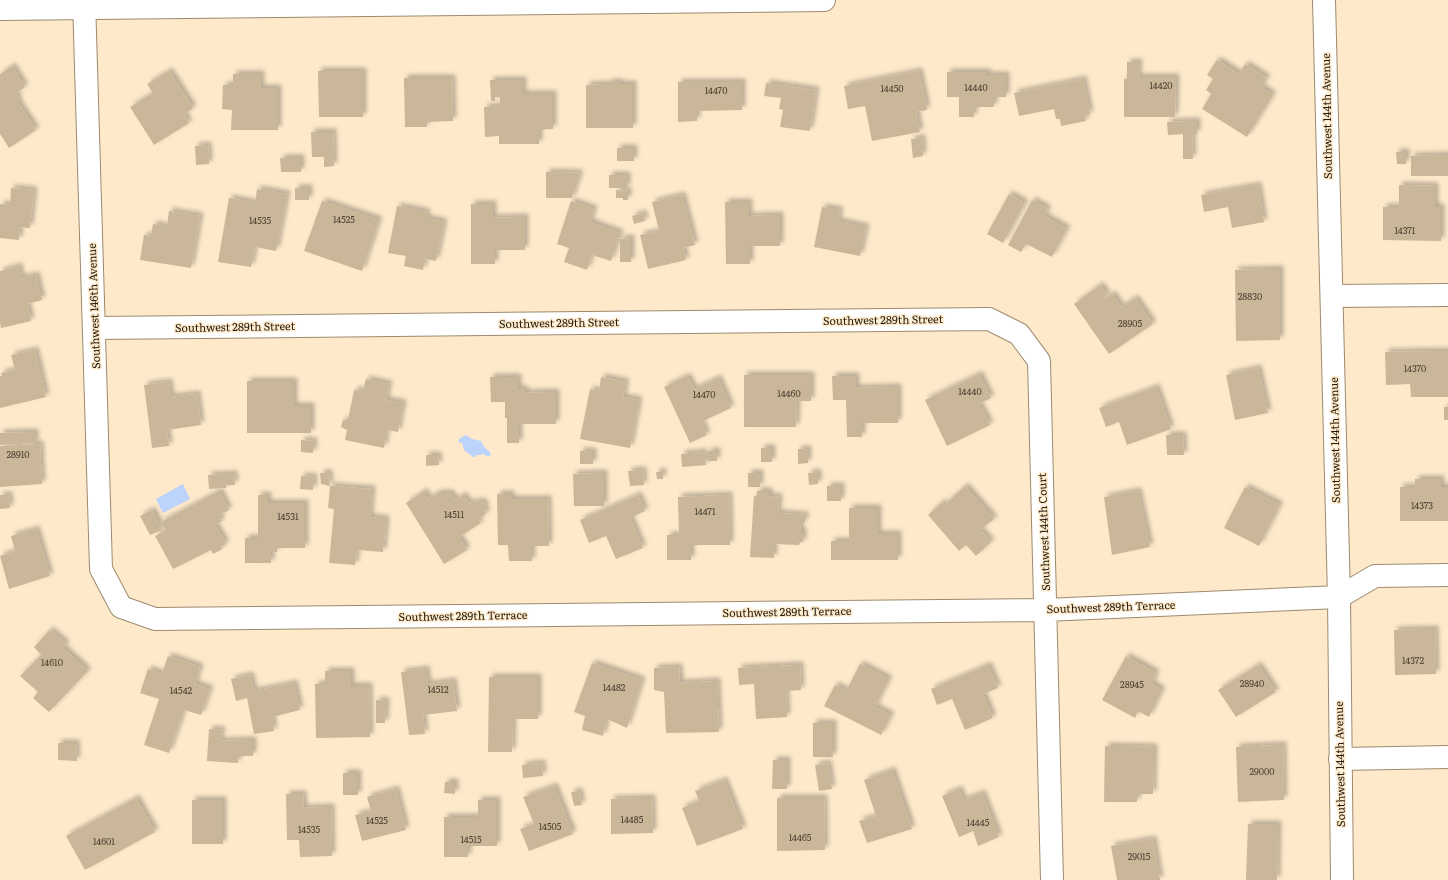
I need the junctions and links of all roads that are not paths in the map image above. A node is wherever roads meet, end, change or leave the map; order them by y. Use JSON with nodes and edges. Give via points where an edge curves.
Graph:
{"nodes":[{"id":1,"x":824,"y":0,"type":"edge"},
{"id":2,"x":1324,"y":0,"type":"edge"},
{"id":3,"x":560,"y":1,"type":"edge"},
{"id":4,"x":84,"y":4,"type":"edge"},
{"id":5,"x":0,"y":9,"type":"edge"},
{"id":6,"x":1448,"y":295,"type":"edge"},
{"id":7,"x":1332,"y":296,"type":"junction"},
{"id":8,"x":95,"y":328,"type":"junction"},
{"id":9,"x":1019,"y":334,"type":"joint"},
{"id":10,"x":1448,"y":575,"type":"edge"},
{"id":11,"x":1339,"y":597,"type":"junction"},
{"id":12,"x":121,"y":606,"type":"joint"},
{"id":13,"x":1046,"y":610,"type":"junction"},
{"id":14,"x":1448,"y":757,"type":"edge"},
{"id":15,"x":1340,"y":759,"type":"junction"},
{"id":16,"x":1052,"y":880,"type":"edge"},
{"id":17,"x":1342,"y":880,"type":"edge"}],
"edges":[{"from":1,"to":3,"type":"street"},
{"from":2,"to":7,"type":"street","name":"Southwest 144th Avenue"},
{"from":3,"to":4,"type":"street"},
{"from":4,"to":5,"type":"street"},
{"from":4,"to":8,"type":"street","name":"Southwest 146th Avenue"},
{"from":6,"to":7,"type":"street"},
{"from":7,"to":11,"type":"street","name":"Southwest 144th Avenue"},
{"from":8,"to":9,"type":"street","name":"Southwest 289th Street","via":[[989,319]]},
{"from":8,"to":12,"type":"street","name":"Southwest 146th Avenue","via":[[101,570]]},
{"from":9,"to":13,"type":"street","name":"Southwest 144th Court","via":[[1039,360]]},
{"from":10,"to":11,"type":"street","name":"Southwest 289th Terrace","via":[[1375,576]]},
{"from":11,"to":13,"type":"street","name":"Southwest 289th Terrace"},
{"from":11,"to":15,"type":"street","name":"Southwest 144th Avenue"},
{"from":12,"to":13,"type":"street","name":"Southwest 289th Terrace","via":[[155,619]]},
{"from":13,"to":16,"type":"street","name":"Southwest 144th Court"},
{"from":14,"to":15,"type":"street"},
{"from":15,"to":17,"type":"street","name":"Southwest 144th Avenue"}]}
